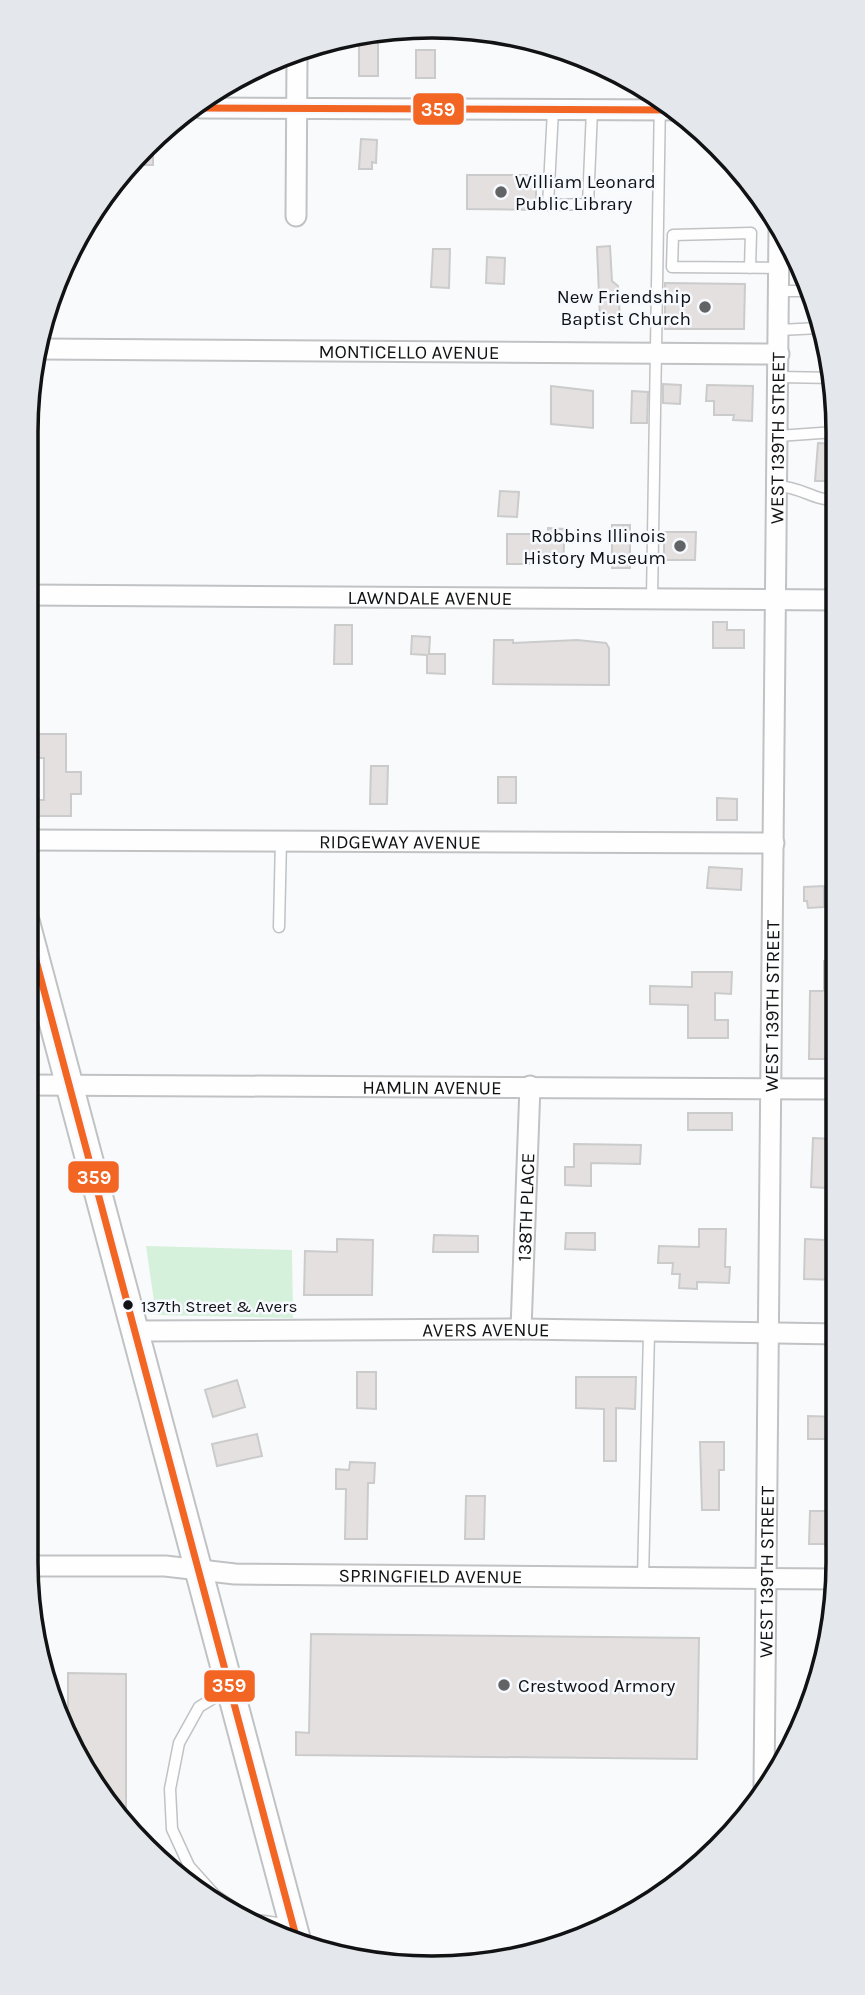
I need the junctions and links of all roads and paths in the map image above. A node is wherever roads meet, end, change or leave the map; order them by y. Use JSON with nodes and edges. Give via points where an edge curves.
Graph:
{"nodes":[{"id":1,"x":297,"y":62,"type":"edge"},
{"id":2,"x":653,"y":107,"type":"edge"},
{"id":3,"x":210,"y":108,"type":"edge"},
{"id":4,"x":297,"y":108,"type":"junction"},
{"id":5,"x":553,"y":110,"type":"junction"},
{"id":6,"x":592,"y":110,"type":"junction"},
{"id":7,"x":666,"y":115,"type":"edge"},
{"id":8,"x":296,"y":216,"type":"dead end"},
{"id":9,"x":780,"y":246,"type":"edge"},
{"id":10,"x":750,"y":268,"type":"junction"},
{"id":11,"x":779,"y":268,"type":"junction"},
{"id":12,"x":779,"y":291,"type":"junction"},
{"id":13,"x":800,"y":291,"type":"edge"},
{"id":14,"x":812,"y":328,"type":"edge"},
{"id":15,"x":779,"y":330,"type":"junction"},
{"id":16,"x":48,"y":349,"type":"edge"},
{"id":17,"x":656,"y":354,"type":"junction"},
{"id":18,"x":779,"y":354,"type":"junction"},
{"id":19,"x":779,"y":377,"type":"junction"},
{"id":20,"x":822,"y":378,"type":"edge"},
{"id":21,"x":827,"y":433,"type":"edge"},
{"id":22,"x":778,"y":436,"type":"junction"},
{"id":23,"x":778,"y":486,"type":"junction"},
{"id":24,"x":827,"y":500,"type":"edge"},
{"id":25,"x":38,"y":595,"type":"edge"},
{"id":26,"x":652,"y":598,"type":"junction"},
{"id":27,"x":776,"y":599,"type":"junction"},
{"id":28,"x":827,"y":600,"type":"edge"},
{"id":29,"x":38,"y":840,"type":"edge"},
{"id":30,"x":281,"y":841,"type":"junction"},
{"id":31,"x":774,"y":843,"type":"junction"},
{"id":32,"x":279,"y":927,"type":"dead end"},
{"id":33,"x":38,"y":967,"type":"edge"},
{"id":34,"x":38,"y":1085,"type":"edge"},
{"id":35,"x":69,"y":1085,"type":"junction"},
{"id":36,"x":530,"y":1086,"type":"junction"},
{"id":37,"x":771,"y":1088,"type":"junction"},
{"id":38,"x":827,"y":1089,"type":"edge"},
{"id":39,"x":521,"y":1329,"type":"junction"},
{"id":40,"x":135,"y":1331,"type":"junction"},
{"id":41,"x":649,"y":1333,"type":"junction"},
{"id":42,"x":769,"y":1334,"type":"junction"},
{"id":43,"x":827,"y":1334,"type":"edge"},
{"id":44,"x":38,"y":1566,"type":"edge"},
{"id":45,"x":199,"y":1570,"type":"junction"},
{"id":46,"x":643,"y":1577,"type":"junction"},
{"id":47,"x":766,"y":1578,"type":"junction"},
{"id":48,"x":826,"y":1579,"type":"edge"},
{"id":49,"x":230,"y":1688,"type":"junction"},
{"id":50,"x":764,"y":1775,"type":"edge"},
{"id":51,"x":204,"y":1883,"type":"edge"},
{"id":52,"x":295,"y":1932,"type":"edge"}],
"edges":[{"from":1,"to":4,"type":"street"},
{"from":2,"to":6,"type":"street"},
{"from":3,"to":4,"type":"street"},
{"from":4,"to":5,"type":"street"},
{"from":4,"to":8,"type":"street"},
{"from":5,"to":6,"type":"street"},
{"from":5,"to":6,"type":"lane","via":[[548,205],[588,204]]},
{"from":7,"to":17,"type":"lane"},
{"from":9,"to":11,"type":"street","name":"WEST 139TH STREET"},
{"from":10,"to":10,"type":"lane","via":[[672,267],[673,235],[751,233]]},
{"from":10,"to":11,"type":"lane"},
{"from":11,"to":12,"type":"street","name":"WEST 139TH STREET"},
{"from":12,"to":13,"type":"lane"},
{"from":12,"to":15,"type":"street","name":"WEST 139TH STREET"},
{"from":14,"to":15,"type":"lane"},
{"from":15,"to":18,"type":"street","name":"WEST 139TH STREET"},
{"from":16,"to":17,"type":"street","name":"MONTICELLO AVENUE"},
{"from":17,"to":18,"type":"street","name":"MONTICELLO AVENUE"},
{"from":17,"to":26,"type":"lane"},
{"from":18,"to":19,"type":"street","name":"WEST 139TH STREET"},
{"from":19,"to":20,"type":"lane"},
{"from":19,"to":22,"type":"street","name":"WEST 139TH STREET"},
{"from":21,"to":22,"type":"lane"},
{"from":22,"to":23,"type":"street","name":"WEST 139TH STREET"},
{"from":23,"to":24,"type":"lane","via":[[797,487]]},
{"from":23,"to":27,"type":"street","name":"WEST 139TH STREET"},
{"from":25,"to":26,"type":"street","name":"LAWNDALE AVENUE"},
{"from":26,"to":27,"type":"street","name":"LAWNDALE AVENUE"},
{"from":27,"to":28,"type":"street","name":"LAWNDALE AVENUE"},
{"from":27,"to":31,"type":"street","name":"WEST 139TH STREET"},
{"from":29,"to":30,"type":"street","name":"RIDGEWAY AVENUE"},
{"from":30,"to":31,"type":"street","name":"RIDGEWAY AVENUE"},
{"from":30,"to":32,"type":"lane"},
{"from":31,"to":37,"type":"street","name":"WEST 139TH STREET"},
{"from":33,"to":35,"type":"main road"},
{"from":34,"to":35,"type":"street","name":"HAMLIN AVENUE"},
{"from":35,"to":36,"type":"street","name":"HAMLIN AVENUE"},
{"from":35,"to":40,"type":"main road"},
{"from":36,"to":37,"type":"street","name":"HAMLIN AVENUE"},
{"from":36,"to":39,"type":"street","name":"138TH PLACE"},
{"from":37,"to":38,"type":"street","name":"HAMLIN AVENUE"},
{"from":37,"to":42,"type":"street","name":"WEST 139TH STREET"},
{"from":39,"to":40,"type":"street","name":"AVERS AVENUE"},
{"from":39,"to":41,"type":"street","name":"AVERS AVENUE"},
{"from":40,"to":45,"type":"main road"},
{"from":41,"to":42,"type":"street","name":"AVERS AVENUE"},
{"from":41,"to":46,"type":"lane"},
{"from":42,"to":43,"type":"street","name":"AVERS AVENUE"},
{"from":42,"to":47,"type":"street","name":"WEST 139TH STREET"},
{"from":44,"to":45,"type":"street","name":"SPRINGFIELD AVENUE"},
{"from":45,"to":46,"type":"street","name":"SPRINGFIELD AVENUE"},
{"from":45,"to":49,"type":"main road"},
{"from":46,"to":47,"type":"street","name":"SPRINGFIELD AVENUE"},
{"from":47,"to":48,"type":"street","name":"SPRINGFIELD AVENUE"},
{"from":47,"to":50,"type":"street","name":"WEST 139TH STREET"},
{"from":49,"to":51,"type":"lane","via":[[199,1707],[179,1743],[170,1789],[172,1829],[189,1866]]},
{"from":49,"to":52,"type":"main road"}]}
